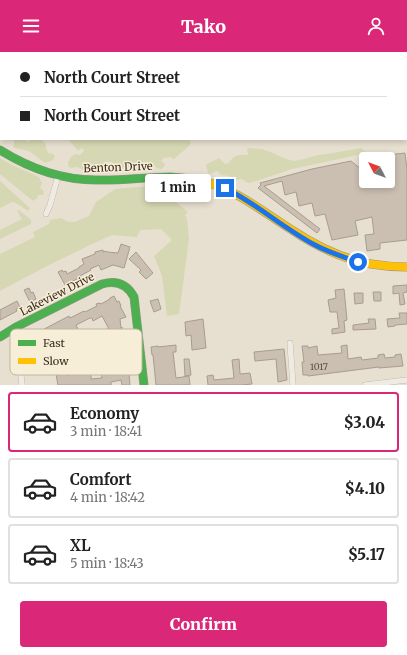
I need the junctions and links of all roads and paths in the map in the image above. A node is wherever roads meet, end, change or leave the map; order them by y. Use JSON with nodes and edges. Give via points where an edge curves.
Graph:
{"nodes":[{"id":1,"x":0,"y":150,"type":"edge"},
{"id":2,"x":58,"y":176,"type":"junction"},
{"id":3,"x":46,"y":214,"type":"dead end"},
{"id":4,"x":407,"y":267,"type":"edge"},
{"id":5,"x":16,"y":327,"type":"joint"},
{"id":6,"x":13,"y":329,"type":"edge"},
{"id":7,"x":138,"y":329,"type":"edge"},
{"id":8,"x":10,"y":331,"type":"edge"},
{"id":9,"x":0,"y":337,"type":"edge"},
{"id":10,"x":290,"y":343,"type":"dead end"},
{"id":11,"x":142,"y":367,"type":"edge"},
{"id":12,"x":21,"y":375,"type":"edge"},
{"id":13,"x":407,"y":380,"type":"edge"},
{"id":14,"x":22,"y":385,"type":"edge"},
{"id":15,"x":144,"y":385,"type":"edge"},
{"id":16,"x":293,"y":385,"type":"edge"},
{"id":17,"x":365,"y":385,"type":"edge"}],
"edges":[{"from":1,"to":2,"type":"street","name":"Benton Drive","via":[[24,164]]},
{"from":2,"to":3,"type":"street"},
{"from":2,"to":4,"type":"street","name":"Benton Drive","via":[[98,180],[162,177],[195,179],[225,188],[238,195],[328,251],[358,262]]},
{"from":5,"to":6,"type":"street","name":"Lakeview Drive"},
{"from":5,"to":7,"type":"street","name":"Lakeview Drive","via":[[102,284],[117,282],[132,292]]},
{"from":8,"to":9,"type":"street","name":"Lakeview Drive"},
{"from":10,"to":16,"type":"street"},
{"from":11,"to":15,"type":"street","name":"Lakeview Drive"},
{"from":12,"to":14,"type":"street"},
{"from":13,"to":17,"type":"street"}]}
